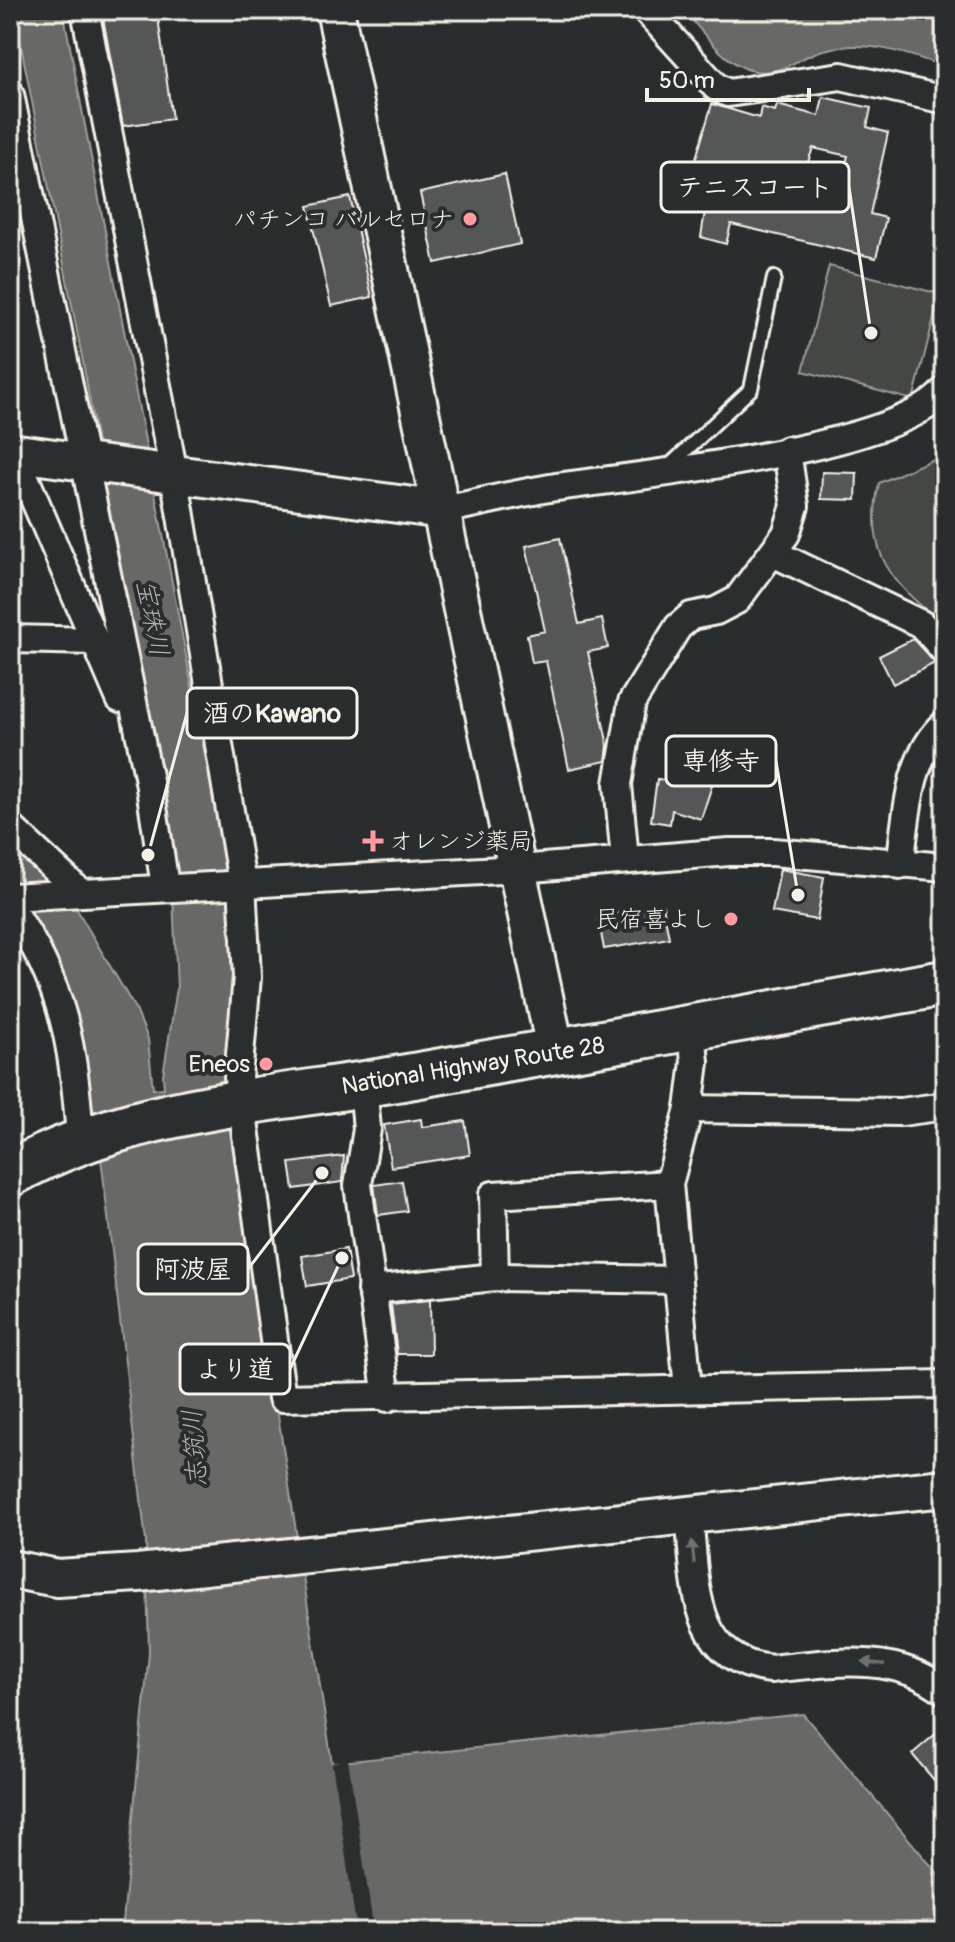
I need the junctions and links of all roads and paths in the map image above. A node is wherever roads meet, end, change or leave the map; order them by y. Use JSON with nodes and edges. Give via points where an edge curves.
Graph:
{"nodes":[{"id":1,"x":85,"y":10,"type":"edge"},
{"id":2,"x":335,"y":10,"type":"edge"},
{"id":3,"x":646,"y":10,"type":"edge"},
{"id":4,"x":10,"y":94,"type":"edge"},
{"id":5,"x":945,"y":100,"type":"edge"},
{"id":6,"x":774,"y":278,"type":"dead end"},
{"id":7,"x":945,"y":390,"type":"edge"},
{"id":8,"x":787,"y":450,"type":"junction"},
{"id":9,"x":12,"y":452,"type":"edge"},
{"id":10,"x":90,"y":463,"type":"junction"},
{"id":11,"x":663,"y":472,"type":"junction"},
{"id":12,"x":171,"y":474,"type":"junction"},
{"id":13,"x":443,"y":510,"type":"junction"},
{"id":14,"x":773,"y":553,"type":"junction"},
{"id":15,"x":10,"y":639,"type":"edge"},
{"id":16,"x":95,"y":641,"type":"junction"},
{"id":17,"x":945,"y":651,"type":"edge"},
{"id":18,"x":132,"y":703,"type":"junction"},
{"id":19,"x":945,"y":724,"type":"edge"},
{"id":20,"x":10,"y":827,"type":"edge"},
{"id":21,"x":625,"y":860,"type":"junction"},
{"id":22,"x":900,"y":865,"type":"junction"},
{"id":23,"x":945,"y":867,"type":"edge"},
{"id":24,"x":519,"y":869,"type":"junction"},
{"id":25,"x":239,"y":883,"type":"junction"},
{"id":26,"x":165,"y":886,"type":"junction"},
{"id":27,"x":76,"y":892,"type":"junction"},
{"id":28,"x":10,"y":897,"type":"edge"},
{"id":29,"x":10,"y":907,"type":"edge"},
{"id":30,"x":945,"y":983,"type":"edge"},
{"id":31,"x":692,"y":1030,"type":"junction"},
{"id":32,"x":556,"y":1053,"type":"junction"},
{"id":33,"x":363,"y":1085,"type":"junction"},
{"id":34,"x":240,"y":1102,"type":"junction"},
{"id":35,"x":945,"y":1106,"type":"edge"},
{"id":36,"x":689,"y":1109,"type":"junction"},
{"id":37,"x":85,"y":1137,"type":"junction"},
{"id":38,"x":10,"y":1174,"type":"edge"},
{"id":39,"x":669,"y":1184,"type":"junction"},
{"id":40,"x":495,"y":1277,"type":"junction"},
{"id":41,"x":677,"y":1280,"type":"junction"},
{"id":42,"x":371,"y":1290,"type":"junction"},
{"id":43,"x":945,"y":1384,"type":"edge"},
{"id":44,"x":688,"y":1389,"type":"junction"},
{"id":45,"x":387,"y":1398,"type":"junction"},
{"id":46,"x":945,"y":1488,"type":"edge"},
{"id":47,"x":689,"y":1514,"type":"junction"},
{"id":48,"x":10,"y":1569,"type":"edge"},
{"id":49,"x":945,"y":1691,"type":"edge"}],
"edges":[{"from":1,"to":12,"type":"street"},
{"from":2,"to":13,"type":"street"},
{"from":3,"to":5,"type":"street","via":[[716,87],[728,93],[841,76]]},
{"from":4,"to":10,"type":"street"},
{"from":6,"to":11,"type":"lane","via":[[751,389]]},
{"from":7,"to":8,"type":"street","via":[[901,422]]},
{"from":8,"to":11,"type":"street"},
{"from":8,"to":14,"type":"street","via":[[794,516]]},
{"from":9,"to":10,"type":"street"},
{"from":9,"to":16,"type":"street"},
{"from":10,"to":12,"type":"street"},
{"from":10,"to":18,"type":"street"},
{"from":11,"to":13,"type":"street"},
{"from":12,"to":13,"type":"street"},
{"from":12,"to":25,"type":"street"},
{"from":13,"to":24,"type":"street"},
{"from":14,"to":17,"type":"street","via":[[921,624]]},
{"from":14,"to":21,"type":"street","via":[[737,600],[685,620],[632,702],[618,784]]},
{"from":15,"to":16,"type":"street"},
{"from":16,"to":18,"type":"street","via":[[121,701]]},
{"from":18,"to":26,"type":"street"},
{"from":19,"to":22,"type":"street","via":[[919,760]]},
{"from":20,"to":27,"type":"street"},
{"from":21,"to":22,"type":"street","via":[[773,852]]},
{"from":21,"to":24,"type":"street"},
{"from":22,"to":23,"type":"street"},
{"from":24,"to":25,"type":"street"},
{"from":24,"to":32,"type":"street"},
{"from":25,"to":26,"type":"street"},
{"from":25,"to":34,"type":"street","via":[[247,977]]},
{"from":26,"to":27,"type":"street"},
{"from":27,"to":28,"type":"street"},
{"from":29,"to":37,"type":"street","via":[[43,961],[59,1004],[74,1058]]},
{"from":30,"to":31,"type":"highway","name":"National Highway Route 28"},
{"from":31,"to":32,"type":"highway","name":"National Highway Route 28"},
{"from":31,"to":36,"type":"street","via":[[695,1062]]},
{"from":32,"to":33,"type":"highway","name":"National Highway Route 28"},
{"from":33,"to":34,"type":"highway","name":"National Highway Route 28"},
{"from":33,"to":42,"type":"street","via":[[367,1129],[358,1185]]},
{"from":34,"to":37,"type":"highway","name":"National Highway Route 28"},
{"from":34,"to":45,"type":"street","via":[[282,1398]]},
{"from":35,"to":36,"type":"street","via":[[901,1112]]},
{"from":36,"to":39,"type":"street"},
{"from":37,"to":38,"type":"highway","name":"National Highway Route 28"},
{"from":39,"to":40,"type":"street","via":[[493,1195]]},
{"from":39,"to":41,"type":"street"},
{"from":40,"to":41,"type":"street"},
{"from":40,"to":42,"type":"street"},
{"from":41,"to":44,"type":"street"},
{"from":42,"to":45,"type":"street"},
{"from":43,"to":44,"type":"street"},
{"from":44,"to":45,"type":"street"},
{"from":46,"to":47,"type":"street"},
{"from":47,"to":48,"type":"street","via":[[138,1573],[57,1578]]},
{"from":49,"to":47,"type":"street","one_way":true,"via":[[915,1672],[878,1663],[771,1669],[729,1655],[699,1609]]}]}
